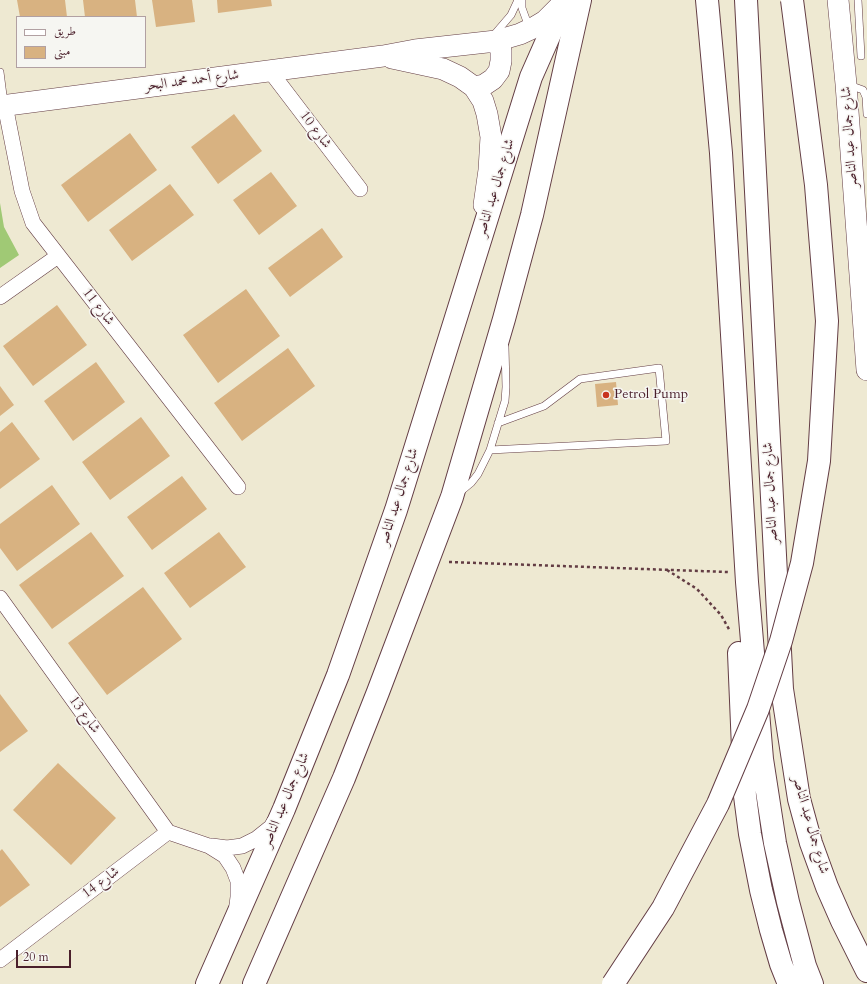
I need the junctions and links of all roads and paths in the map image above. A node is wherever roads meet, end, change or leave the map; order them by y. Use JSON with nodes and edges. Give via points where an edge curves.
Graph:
{"nodes":[{"id":1,"x":518,"y":0,"type":"edge"},
{"id":2,"x":522,"y":0,"type":"edge"},
{"id":3,"x":707,"y":0,"type":"edge"},
{"id":4,"x":746,"y":0,"type":"edge"},
{"id":5,"x":792,"y":0,"type":"edge"},
{"id":6,"x":838,"y":0,"type":"edge"},
{"id":7,"x":858,"y":0,"type":"edge"},
{"id":8,"x":570,"y":1,"type":"edge"},
{"id":9,"x":535,"y":27,"type":"junction"},
{"id":10,"x":492,"y":41,"type":"junction"},
{"id":11,"x":467,"y":45,"type":"junction"},
{"id":12,"x":384,"y":56,"type":"junction"},
{"id":13,"x":861,"y":56,"type":"dead end"},
{"id":14,"x":270,"y":71,"type":"junction"},
{"id":15,"x":0,"y":72,"type":"edge"},
{"id":16,"x":846,"y":84,"type":"junction"},
{"id":17,"x":471,"y":85,"type":"junction"},
{"id":18,"x":2,"y":106,"type":"edge"},
{"id":19,"x":867,"y":114,"type":"edge"},
{"id":20,"x":360,"y":189,"type":"dead end"},
{"id":21,"x":476,"y":252,"type":"junction"},
{"id":22,"x":58,"y":256,"type":"junction"},
{"id":23,"x":0,"y":297,"type":"edge"},
{"id":24,"x":504,"y":319,"type":"junction"},
{"id":25,"x":867,"y":370,"type":"edge"},
{"id":26,"x":498,"y":423,"type":"junction"},
{"id":27,"x":490,"y":450,"type":"junction"},
{"id":28,"x":739,"y":454,"type":"junction"},
{"id":29,"x":238,"y":487,"type":"dead end"},
{"id":30,"x":452,"y":497,"type":"junction"},
{"id":31,"x":427,"y":562,"type":"junction"},
{"id":32,"x":667,"y":570,"type":"junction"},
{"id":33,"x":736,"y":572,"type":"junction"},
{"id":34,"x":0,"y":598,"type":"edge"},
{"id":35,"x":738,"y":646,"type":"junction"},
{"id":36,"x":284,"y":809,"type":"junction"},
{"id":37,"x":168,"y":832,"type":"junction"},
{"id":38,"x":209,"y":846,"type":"junction"},
{"id":39,"x":234,"y":920,"type":"junction"},
{"id":40,"x":0,"y":960,"type":"edge"},
{"id":41,"x":867,"y":971,"type":"edge"},
{"id":42,"x":207,"y":984,"type":"edge"},
{"id":43,"x":254,"y":984,"type":"edge"},
{"id":44,"x":613,"y":984,"type":"edge"},
{"id":45,"x":789,"y":984,"type":"edge"},
{"id":46,"x":812,"y":984,"type":"edge"}],
"edges":[{"from":1,"to":10,"type":"lane","via":[[511,15]]},
{"from":2,"to":9,"type":"lane","via":[[526,19]]},
{"from":3,"to":28,"type":"main road","via":[[721,153]]},
{"from":4,"to":41,"type":"main road","name":"شارع جمال عبد الناصر","via":[[782,690],[799,799],[812,843],[827,887]]},
{"from":5,"to":44,"type":"main road","bridge":true,"via":[[816,185],[827,321],[819,461],[802,563],[758,710],[718,804],[663,908]]},
{"from":6,"to":16,"type":"street","name":"شارع جمال عبد الناصر"},
{"from":7,"to":13,"type":"lane"},
{"from":8,"to":9,"type":"street","name":"شارع أحمد محمد البحر"},
{"from":8,"to":21,"type":"main road","name":"شارع جمال عبد الناصر","via":[[531,77]]},
{"from":8,"to":24,"type":"main road","via":[[532,215]]},
{"from":9,"to":10,"type":"street","name":"شارع أحمد محمد البحر","via":[[520,34]]},
{"from":10,"to":11,"type":"street","name":"شارع أحمد محمد البحر"},
{"from":10,"to":17,"type":"street","via":[[501,50],[499,71],[484,85]]},
{"from":11,"to":12,"type":"street","name":"شارع أحمد محمد البحر"},
{"from":11,"to":17,"type":"street","via":[[462,54],[461,64],[463,74]]},
{"from":12,"to":14,"type":"street","name":"شارع أحمد محمد البحر"},
{"from":12,"to":17,"type":"street","name":"شارع أحمد محمد البحر","via":[[443,69],[460,76]]},
{"from":14,"to":18,"type":"street","name":"شارع أحمد محمد البحر"},
{"from":14,"to":20,"type":"street","name":"شارع 10"},
{"from":15,"to":18,"type":"lane"},
{"from":16,"to":19,"type":"lane","via":[[862,90],[866,97]]},
{"from":16,"to":25,"type":"street","name":"شارع جمال عبد الناصر","via":[[860,215]]},
{"from":17,"to":21,"type":"street","via":[[483,101],[491,137],[489,170]]},
{"from":18,"to":22,"type":"street","name":"شارع 11","via":[[22,191],[33,224]]},
{"from":21,"to":36,"type":"main road","name":"شارع جمال عبد الناصر","via":[[396,510],[338,676]]},
{"from":22,"to":23,"type":"street"},
{"from":22,"to":29,"type":"street","name":"شارع 11"},
{"from":24,"to":26,"type":"lane","via":[[506,387]]},
{"from":24,"to":30,"type":"main road"},
{"from":26,"to":27,"type":"lane"},
{"from":26,"to":27,"type":"lane","via":[[544,406],[580,379],[659,368],[666,441]]},
{"from":27,"to":30,"type":"lane","via":[[471,483]]},
{"from":28,"to":33,"type":"main road","via":[[735,529]]},
{"from":28,"to":46,"type":"main road","via":[[762,759],[775,843],[788,902]]},
{"from":30,"to":31,"type":"main road"},
{"from":31,"to":32,"type":"path"},
{"from":31,"to":43,"type":"main road","via":[[344,778]]},
{"from":32,"to":33,"type":"path"},
{"from":32,"to":35,"type":"path","via":[[702,594],[721,615]]},
{"from":33,"to":35,"type":"main road"},
{"from":34,"to":37,"type":"street","name":"شارع 13"},
{"from":35,"to":45,"type":"main road","via":[[745,796],[750,834],[767,916]]},
{"from":36,"to":38,"type":"street","via":[[271,827],[256,840],[242,846],[227,848]]},
{"from":36,"to":39,"type":"main road","name":"شارع جمال عبد الناصر"},
{"from":37,"to":38,"type":"street"},
{"from":37,"to":40,"type":"street","name":"شارع 14"},
{"from":38,"to":39,"type":"street","via":[[225,856],[238,881]]},
{"from":39,"to":42,"type":"main road","name":"شارع جمال عبد الناصر"}]}
